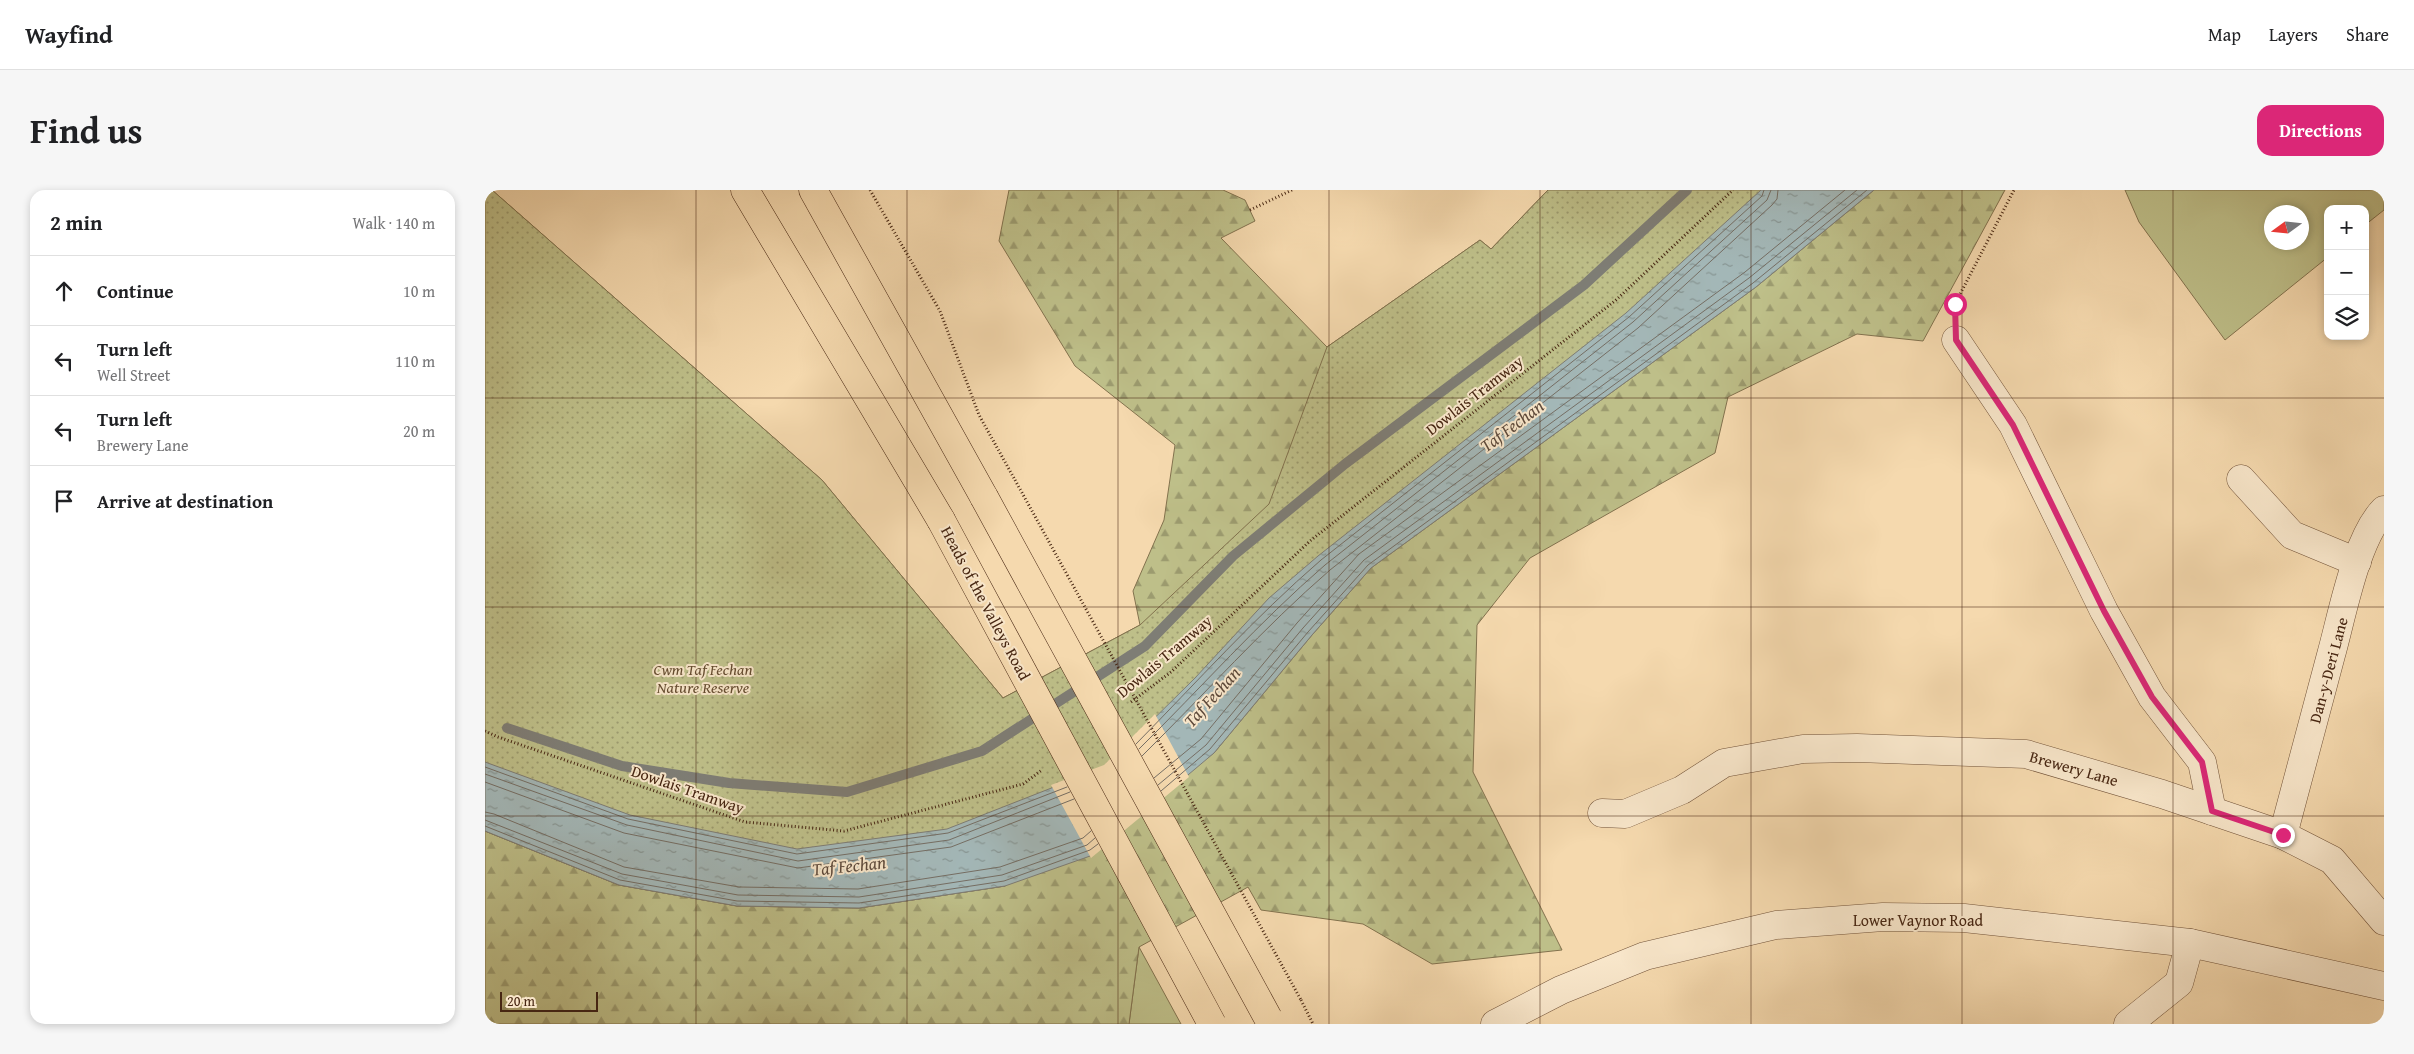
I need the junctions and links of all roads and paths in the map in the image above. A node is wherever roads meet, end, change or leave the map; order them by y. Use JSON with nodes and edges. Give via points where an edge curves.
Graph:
{"nodes":[{"id":1,"x":745,"y":190,"type":"edge"},
{"id":2,"x":813,"y":190,"type":"edge"},
{"id":3,"x":869,"y":190,"type":"edge"},
{"id":4,"x":1291,"y":190,"type":"edge"},
{"id":5,"x":1733,"y":190,"type":"edge"},
{"id":6,"x":2014,"y":190,"type":"edge"},
{"id":7,"x":1250,"y":210,"type":"dead end"},
{"id":8,"x":1956,"y":340,"type":"joint"},
{"id":9,"x":2241,"y":479,"type":"dead end"},
{"id":10,"x":2384,"y":510,"type":"edge"},
{"id":11,"x":2357,"y":562,"type":"junction"},
{"id":12,"x":1124,"y":707,"type":"dead end"},
{"id":13,"x":485,"y":731,"type":"edge"},
{"id":14,"x":1047,"y":766,"type":"dead end"},
{"id":15,"x":2212,"y":811,"type":"junction"},
{"id":16,"x":1602,"y":813,"type":"dead end"},
{"id":17,"x":2283,"y":835,"type":"junction"},
{"id":18,"x":2384,"y":921,"type":"edge"},
{"id":19,"x":2190,"y":943,"type":"junction"},
{"id":20,"x":2384,"y":986,"type":"edge"},
{"id":21,"x":1269,"y":1021,"type":"edge"},
{"id":22,"x":1212,"y":1024,"type":"edge"},
{"id":23,"x":1313,"y":1024,"type":"edge"},
{"id":24,"x":1495,"y":1024,"type":"edge"},
{"id":25,"x":2128,"y":1024,"type":"edge"}],
"edges":[{"from":1,"to":22,"type":"highway","name":"Heads of the Valleys Road","bridge":true,"via":[[941,520]]},
{"from":2,"to":21,"type":"highway","bridge":true},
{"from":3,"to":23,"type":"path","bridge":true,"via":[[940,311],[979,415]]},
{"from":4,"to":7,"type":"path"},
{"from":5,"to":12,"type":"path","name":"Dowlais Tramway","via":[[1616,300],[1310,541],[1171,672]]},
{"from":6,"to":8,"type":"path","via":[[1955,304]]},
{"from":8,"to":15,"type":"street","via":[[2013,425],[2104,611],[2152,697],[2202,762]]},
{"from":9,"to":11,"type":"street","via":[[2292,535]]},
{"from":10,"to":11,"type":"street","name":"Dan-y-Deri Lane","via":[[2375,518]]},
{"from":11,"to":17,"type":"street","name":"Dan-y-Deri Lane"},
{"from":13,"to":14,"type":"path","name":"Dowlais Tramway","via":[[745,822],[844,831],[1023,784]]},
{"from":15,"to":16,"type":"street","name":"Brewery Lane","via":[[2026,754],[1857,748],[1803,749],[1724,763],[1682,790],[1625,814]]},
{"from":15,"to":17,"type":"street","name":"Brewery Lane"},
{"from":17,"to":18,"type":"street","name":"Brewery Lane","via":[[2332,860]]},
{"from":19,"to":20,"type":"street","name":"Lower Vaynor Road"},
{"from":19,"to":24,"type":"street","name":"Lower Vaynor Road","via":[[1964,918],[1883,918],[1775,925],[1645,956],[1561,990]]},
{"from":19,"to":25,"type":"street","via":[[2179,983]]}]}
